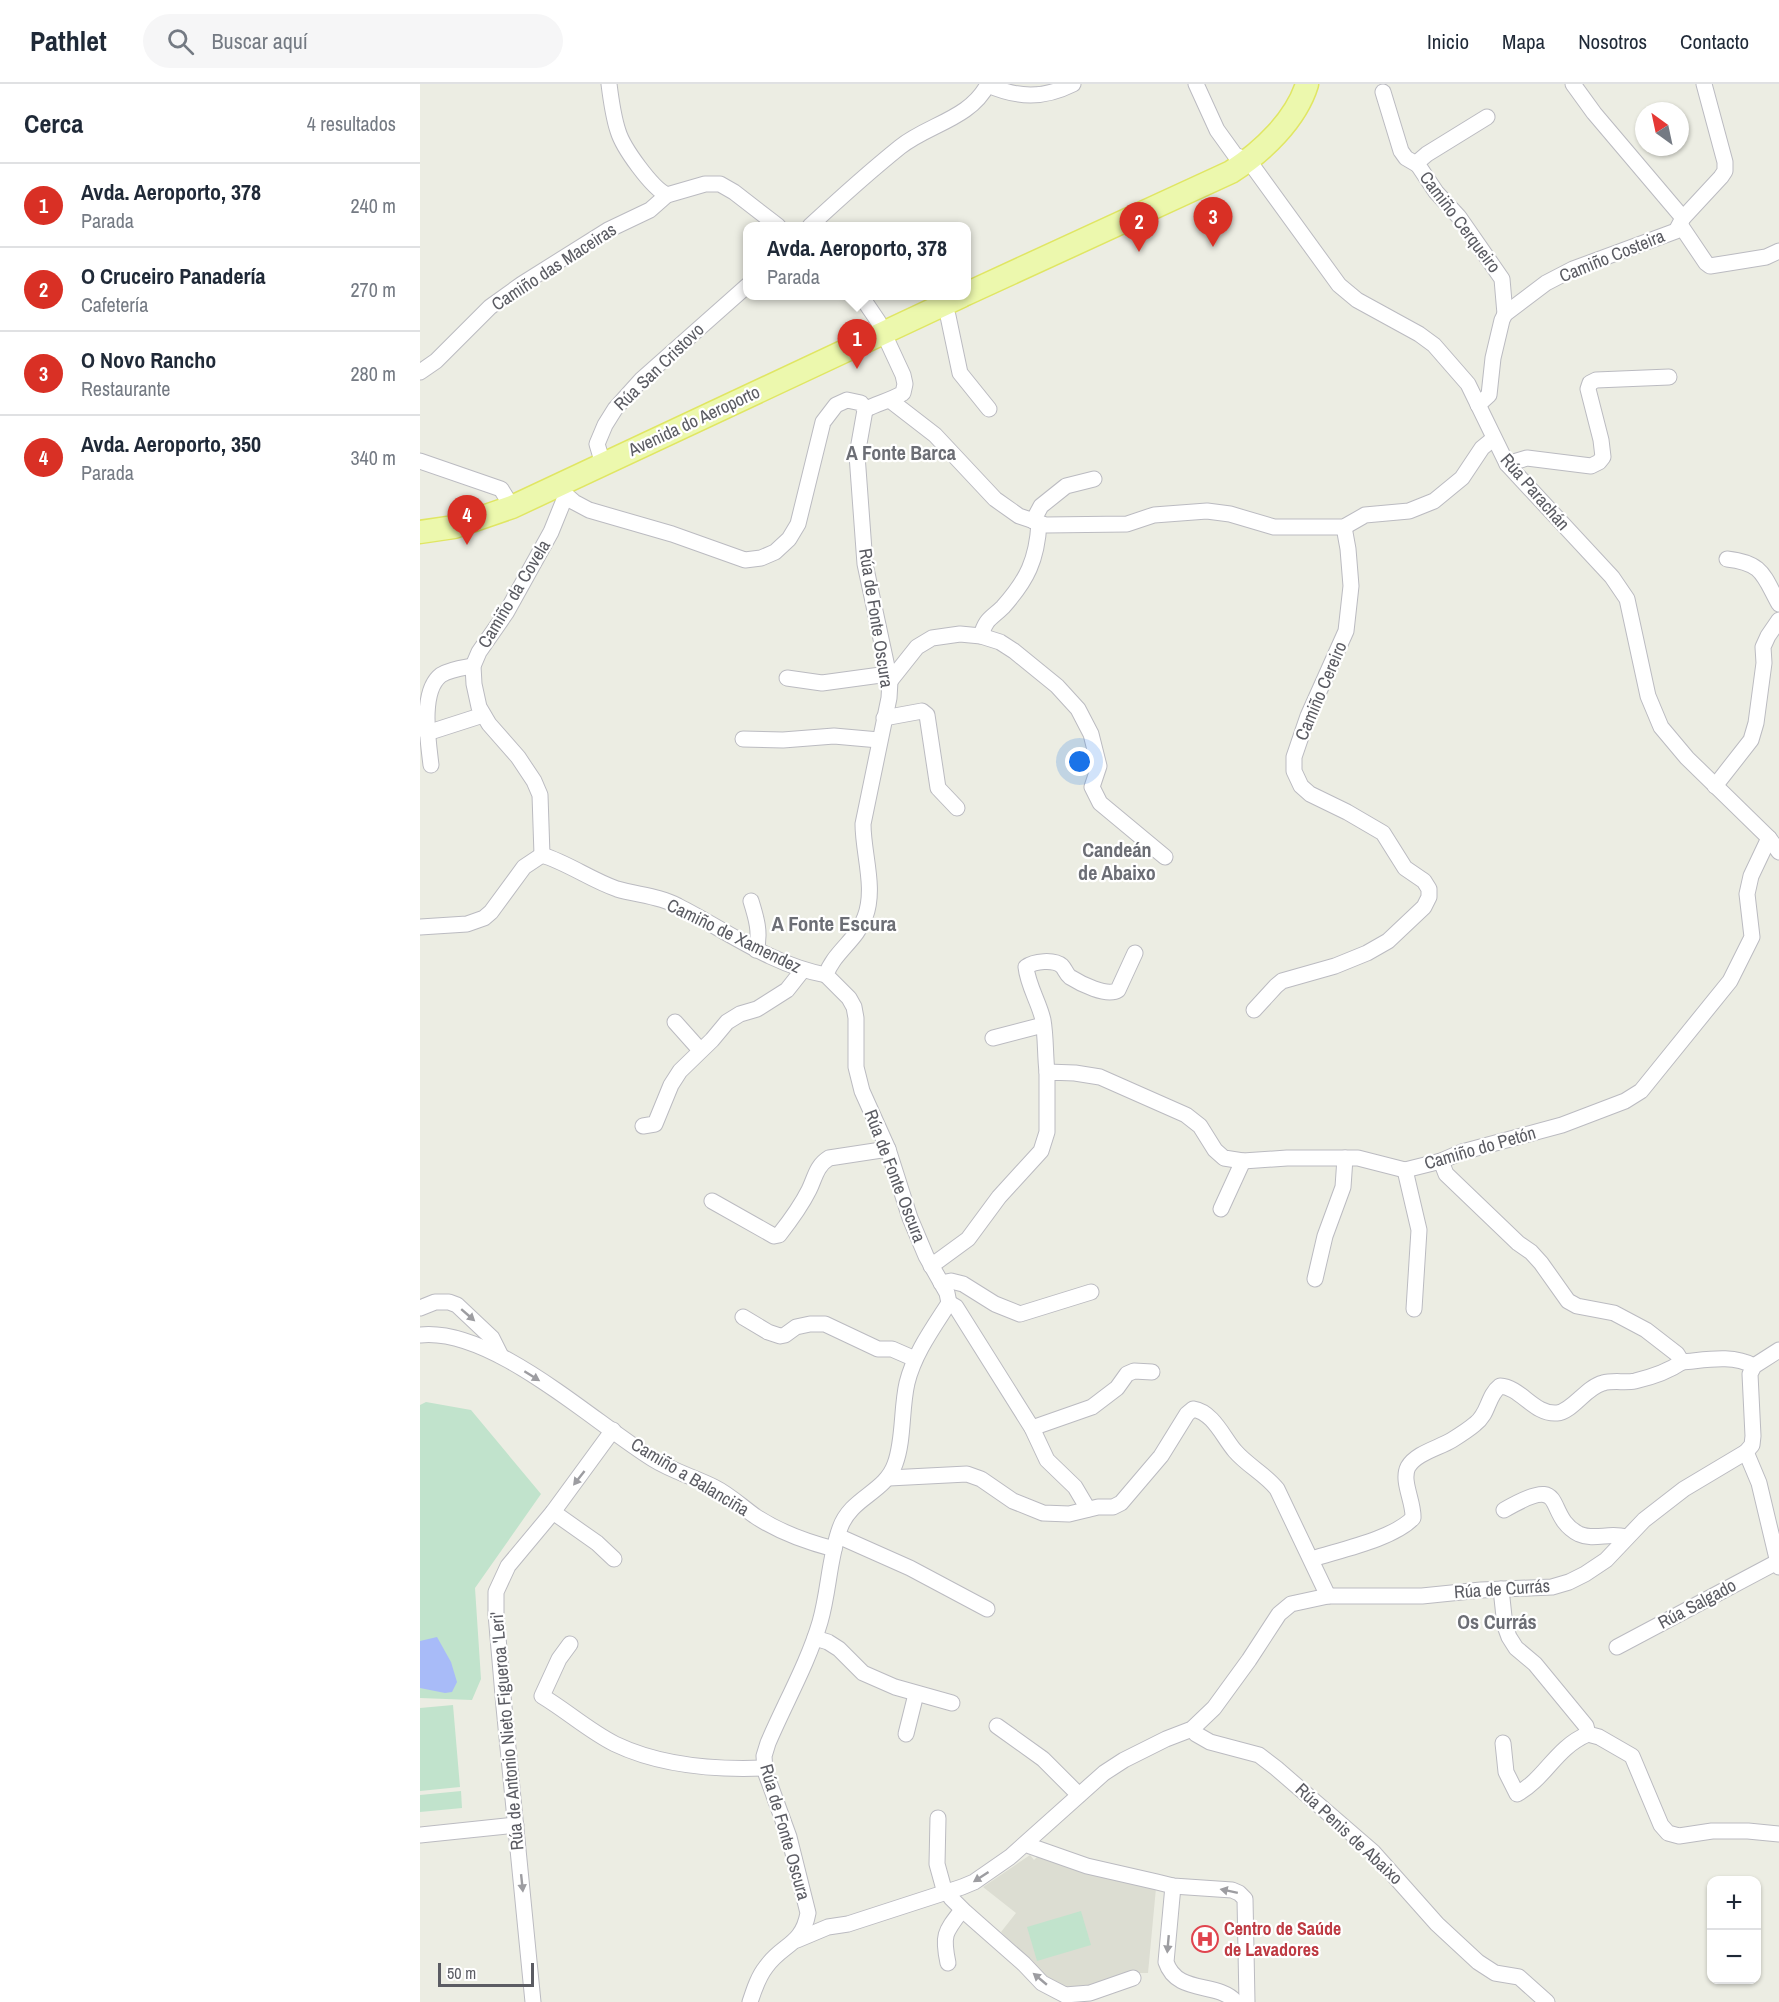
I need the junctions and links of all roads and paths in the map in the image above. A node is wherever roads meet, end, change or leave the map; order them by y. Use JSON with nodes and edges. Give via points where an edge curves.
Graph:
{"nodes":[{"id":1,"x":609,"y":84,"type":"edge"},
{"id":2,"x":988,"y":84,"type":"edge"},
{"id":3,"x":1072,"y":84,"type":"edge"},
{"id":4,"x":1196,"y":84,"type":"edge"},
{"id":5,"x":1307,"y":84,"type":"edge"},
{"id":6,"x":1573,"y":84,"type":"edge"},
{"id":7,"x":1704,"y":84,"type":"edge"},
{"id":8,"x":1383,"y":92,"type":"dead end"},
{"id":9,"x":1487,"y":117,"type":"dead end"},
{"id":10,"x":1249,"y":161,"type":"junction"},
{"id":11,"x":1418,"y":165,"type":"junction"},
{"id":12,"x":667,"y":195,"type":"junction"},
{"id":13,"x":773,"y":222,"type":"edge"},
{"id":14,"x":815,"y":222,"type":"edge"},
{"id":15,"x":1682,"y":222,"type":"junction"},
{"id":16,"x":1779,"y":250,"type":"edge"},
{"id":17,"x":743,"y":289,"type":"edge"},
{"id":18,"x":971,"y":292,"type":"edge"},
{"id":19,"x":863,"y":300,"type":"edge"},
{"id":20,"x":953,"y":300,"type":"edge"},
{"id":21,"x":956,"y":300,"type":"edge"},
{"id":22,"x":1505,"y":314,"type":"junction"},
{"id":23,"x":883,"y":332,"type":"junction"},
{"id":24,"x":420,"y":372,"type":"edge"},
{"id":25,"x":1669,"y":377,"type":"dead end"},
{"id":26,"x":891,"y":400,"type":"junction"},
{"id":27,"x":1478,"y":405,"type":"junction"},
{"id":28,"x":989,"y":409,"type":"dead end"},
{"id":29,"x":865,"y":410,"type":"junction"},
{"id":30,"x":1493,"y":439,"type":"junction"},
{"id":31,"x":420,"y":461,"type":"edge"},
{"id":32,"x":603,"y":464,"type":"junction"},
{"id":33,"x":1507,"y":464,"type":"junction"},
{"id":34,"x":1094,"y":479,"type":"dead end"},
{"id":35,"x":563,"y":489,"type":"junction"},
{"id":36,"x":512,"y":507,"type":"junction"},
{"id":37,"x":1036,"y":522,"type":"junction"},
{"id":38,"x":1344,"y":527,"type":"junction"},
{"id":39,"x":420,"y":532,"type":"edge"},
{"id":40,"x":1727,"y":559,"type":"dead end"},
{"id":41,"x":1779,"y":604,"type":"edge"},
{"id":42,"x":1779,"y":620,"type":"edge"},
{"id":43,"x":981,"y":636,"type":"junction"},
{"id":44,"x":473,"y":666,"type":"junction"},
{"id":45,"x":889,"y":677,"type":"junction"},
{"id":46,"x":787,"y":678,"type":"dead end"},
{"id":47,"x":424,"y":694,"type":"edge"},
{"id":48,"x":483,"y":715,"type":"junction"},
{"id":49,"x":884,"y":718,"type":"junction"},
{"id":50,"x":427,"y":733,"type":"junction"},
{"id":51,"x":743,"y":739,"type":"dead end"},
{"id":52,"x":879,"y":740,"type":"junction"},
{"id":53,"x":431,"y":765,"type":"dead end"},
{"id":54,"x":1715,"y":786,"type":"junction"},
{"id":55,"x":957,"y":808,"type":"dead end"},
{"id":56,"x":1769,"y":838,"type":"junction"},
{"id":57,"x":1779,"y":852,"type":"edge"},
{"id":58,"x":542,"y":855,"type":"junction"},
{"id":59,"x":1165,"y":856,"type":"dead end"},
{"id":60,"x":751,"y":901,"type":"dead end"},
{"id":61,"x":420,"y":927,"type":"edge"},
{"id":62,"x":756,"y":950,"type":"junction"},
{"id":63,"x":1136,"y":953,"type":"dead end"},
{"id":64,"x":802,"y":971,"type":"junction"},
{"id":65,"x":826,"y":975,"type":"junction"},
{"id":66,"x":1254,"y":1010,"type":"dead end"},
{"id":67,"x":675,"y":1023,"type":"dead end"},
{"id":68,"x":1043,"y":1025,"type":"junction"},
{"id":69,"x":993,"y":1038,"type":"dead end"},
{"id":70,"x":700,"y":1050,"type":"junction"},
{"id":71,"x":1047,"y":1072,"type":"junction"},
{"id":72,"x":643,"y":1126,"type":"dead end"},
{"id":73,"x":888,"y":1149,"type":"junction"},
{"id":74,"x":1345,"y":1158,"type":"junction"},
{"id":75,"x":1244,"y":1161,"type":"junction"},
{"id":76,"x":1441,"y":1161,"type":"junction"},
{"id":77,"x":1405,"y":1170,"type":"junction"},
{"id":78,"x":712,"y":1201,"type":"dead end"},
{"id":79,"x":1221,"y":1209,"type":"dead end"},
{"id":80,"x":931,"y":1266,"type":"junction"},
{"id":81,"x":1315,"y":1279,"type":"dead end"},
{"id":82,"x":941,"y":1283,"type":"junction"},
{"id":83,"x":1090,"y":1292,"type":"dead end"},
{"id":84,"x":949,"y":1303,"type":"junction"},
{"id":85,"x":420,"y":1308,"type":"edge"},
{"id":86,"x":1414,"y":1310,"type":"dead end"},
{"id":87,"x":743,"y":1317,"type":"dead end"},
{"id":88,"x":420,"y":1335,"type":"edge"},
{"id":89,"x":1779,"y":1350,"type":"edge"},
{"id":90,"x":501,"y":1356,"type":"junction"},
{"id":91,"x":915,"y":1359,"type":"junction"},
{"id":92,"x":1682,"y":1362,"type":"junction"},
{"id":93,"x":1754,"y":1366,"type":"junction"},
{"id":94,"x":1152,"y":1372,"type":"dead end"},
{"id":95,"x":1032,"y":1428,"type":"junction"},
{"id":96,"x":613,"y":1430,"type":"junction"},
{"id":97,"x":1746,"y":1452,"type":"junction"},
{"id":98,"x":889,"y":1478,"type":"junction"},
{"id":99,"x":1088,"y":1509,"type":"junction"},
{"id":100,"x":1504,"y":1510,"type":"dead end"},
{"id":101,"x":553,"y":1512,"type":"junction"},
{"id":102,"x":1625,"y":1537,"type":"junction"},
{"id":103,"x":836,"y":1543,"type":"junction"},
{"id":104,"x":614,"y":1559,"type":"dead end"},
{"id":105,"x":1312,"y":1559,"type":"junction"},
{"id":106,"x":1778,"y":1564,"type":"edge"},
{"id":107,"x":1501,"y":1589,"type":"junction"},
{"id":108,"x":1328,"y":1596,"type":"junction"},
{"id":109,"x":987,"y":1609,"type":"dead end"},
{"id":110,"x":815,"y":1638,"type":"junction"},
{"id":111,"x":570,"y":1644,"type":"dead end"},
{"id":112,"x":1617,"y":1647,"type":"dead end"},
{"id":113,"x":916,"y":1694,"type":"junction"},
{"id":114,"x":952,"y":1703,"type":"dead end"},
{"id":115,"x":997,"y":1726,"type":"dead end"},
{"id":116,"x":1192,"y":1729,"type":"junction"},
{"id":117,"x":906,"y":1734,"type":"dead end"},
{"id":118,"x":1588,"y":1734,"type":"junction"},
{"id":119,"x":1503,"y":1743,"type":"dead end"},
{"id":120,"x":764,"y":1768,"type":"junction"},
{"id":121,"x":1078,"y":1795,"type":"junction"},
{"id":122,"x":938,"y":1818,"type":"dead end"},
{"id":123,"x":516,"y":1825,"type":"junction"},
{"id":124,"x":1779,"y":1834,"type":"edge"},
{"id":125,"x":420,"y":1835,"type":"edge"},
{"id":126,"x":1028,"y":1842,"type":"junction"},
{"id":127,"x":1173,"y":1886,"type":"junction"},
{"id":128,"x":947,"y":1892,"type":"junction"},
{"id":129,"x":962,"y":1910,"type":"junction"},
{"id":130,"x":808,"y":1913,"type":"junction"},
{"id":131,"x":828,"y":1927,"type":"junction"},
{"id":132,"x":796,"y":1940,"type":"junction"},
{"id":133,"x":948,"y":1963,"type":"dead end"},
{"id":134,"x":1246,"y":1975,"type":"junction"},
{"id":135,"x":1133,"y":1978,"type":"dead end"},
{"id":136,"x":1223,"y":1993,"type":"junction"},
{"id":137,"x":533,"y":2002,"type":"edge"},
{"id":138,"x":750,"y":2002,"type":"edge"},
{"id":139,"x":1236,"y":2002,"type":"edge"},
{"id":140,"x":1247,"y":2002,"type":"edge"},
{"id":141,"x":1548,"y":2002,"type":"edge"}],
"edges":[{"from":1,"to":12,"type":"street","via":[[618,134],[653,186]]},
{"from":2,"to":3,"type":"street","via":[[1006,93],[1047,95]]},
{"from":2,"to":14,"type":"street","via":[[969,109],[902,146]]},
{"from":4,"to":10,"type":"street","name":"Rúa Parachán","via":[[1217,130],[1235,155]]},
{"from":5,"to":10,"type":"main road","name":"Avenida do Aeroporto","via":[[1291,115]]},
{"from":6,"to":15,"type":"street","name":"Camiño Costeira"},
{"from":7,"to":15,"type":"street","name":"Camiño Costeira","via":[[1725,171]]},
{"from":8,"to":11,"type":"street","name":"Camiño Cerqueiro","via":[[1401,151]]},
{"from":9,"to":11,"type":"street","name":"Camiño Cerqueiro","via":[[1426,154]]},
{"from":10,"to":18,"type":"main road","name":"Avenida do Aeroporto","via":[[1210,183]]},
{"from":10,"to":27,"type":"street","name":"Rúa Parachán","via":[[1339,285],[1357,300],[1434,345],[1468,384]]},
{"from":11,"to":22,"type":"street","name":"Camiño Cerqueiro","via":[[1502,279]]},
{"from":12,"to":13,"type":"street","name":"Camiño das Maceiras","via":[[705,184],[720,184]]},
{"from":12,"to":24,"type":"street","name":"Camiño das Maceiras","via":[[650,210],[608,230],[522,284]]},
{"from":15,"to":16,"type":"street","name":"Camiño Costeira","via":[[1710,266],[1766,257]]},
{"from":15,"to":22,"type":"street","name":"Camiño Costeira","via":[[1676,231],[1560,275]]},
{"from":17,"to":32,"type":"street","name":"Rúa San Cristovo","via":[[618,405],[597,444]]},
{"from":19,"to":23,"type":"street"},
{"from":20,"to":23,"type":"main road","name":"Avenida do Aeroporto"},
{"from":21,"to":28,"type":"street","via":[[948,316],[960,373]]},
{"from":22,"to":27,"type":"street","via":[[1493,358],[1489,395]]},
{"from":23,"to":26,"type":"street","via":[[905,384],[903,393]]},
{"from":23,"to":32,"type":"main road","name":"Avenida do Aeroporto"},
{"from":25,"to":33,"type":"street","via":[[1590,383],[1588,389],[1603,457],[1599,462],[1590,466],[1527,458]]},
{"from":26,"to":29,"type":"street"},
{"from":26,"to":37,"type":"street","via":[[935,435],[995,499],[1019,516]]},
{"from":27,"to":30,"type":"street","name":"Rúa Parachán"},
{"from":29,"to":35,"type":"street","via":[[861,403],[847,400],[836,405],[823,422],[798,524],[775,552],[761,558],[745,560],[589,510],[574,502]]},
{"from":29,"to":45,"type":"street","name":"Rúa de Fonte Oscura","via":[[857,455],[866,564]]},
{"from":30,"to":33,"type":"street","name":"Rúa Parachán"},
{"from":30,"to":38,"type":"street","via":[[1482,448],[1462,478],[1434,501],[1409,511],[1365,515]]},
{"from":31,"to":36,"type":"street","via":[[501,489]]},
{"from":32,"to":35,"type":"main road","name":"Avenida do Aeroporto"},
{"from":33,"to":54,"type":"street","name":"Rúa Parachán","via":[[1612,577],[1627,599],[1648,696],[1661,727]]},
{"from":34,"to":37,"type":"street","via":[[1066,486],[1041,506]]},
{"from":35,"to":36,"type":"main road","name":"Avenida do Aeroporto"},
{"from":35,"to":44,"type":"street","name":"Camiño da Covela","via":[[551,532]]},
{"from":36,"to":39,"type":"main road","name":"Avenida do Aeroporto","via":[[454,528]]},
{"from":37,"to":38,"type":"street","via":[[1127,524],[1154,515],[1207,511],[1274,527]]},
{"from":37,"to":43,"type":"street","via":[[1038,542],[1028,575],[985,623]]},
{"from":38,"to":66,"type":"street","name":"Camiño Cereiro","via":[[1352,586],[1346,631],[1308,716],[1294,757],[1294,771],[1310,794],[1383,833],[1405,868],[1424,881],[1429,897],[1424,907],[1388,941],[1335,966],[1282,981]]},
{"from":40,"to":41,"type":"street","via":[[1745,561],[1760,569]]},
{"from":42,"to":54,"type":"street","via":[[1764,647],[1751,740]]},
{"from":43,"to":45,"type":"street","via":[[932,638],[917,647]]},
{"from":43,"to":59,"type":"street","via":[[1014,651],[1078,709],[1091,734],[1099,766],[1092,787],[1100,803]]},
{"from":44,"to":47,"type":"street","via":[[439,676]]},
{"from":44,"to":48,"type":"street","name":"Camiño da Covela"},
{"from":45,"to":46,"type":"street","via":[[822,683]]},
{"from":45,"to":49,"type":"street","name":"Rúa de Fonte Oscura"},
{"from":47,"to":50,"type":"street"},
{"from":48,"to":50,"type":"street"},
{"from":48,"to":58,"type":"street","name":"Camiño da Covela","via":[[518,757],[540,795]]},
{"from":49,"to":52,"type":"street","name":"Rúa de Fonte Oscura"},
{"from":49,"to":55,"type":"street","via":[[922,711],[927,715],[938,788]]},
{"from":50,"to":53,"type":"street"},
{"from":51,"to":52,"type":"street","via":[[834,736]]},
{"from":52,"to":65,"type":"street","name":"Rúa de Fonte Oscura","via":[[862,824],[870,891],[865,918]]},
{"from":54,"to":56,"type":"street","name":"Rúa Parachán"},
{"from":56,"to":57,"type":"street","name":"Rúa Parachán"},
{"from":56,"to":76,"type":"street","name":"Camiño do Petón","via":[[1747,894],[1752,938],[1730,981],[1641,1091],[1562,1125]]},
{"from":58,"to":61,"type":"street","via":[[524,867],[484,918],[467,924]]},
{"from":58,"to":62,"type":"street","name":"Camiño de Xamendez","via":[[616,888],[675,904]]},
{"from":60,"to":62,"type":"street","via":[[758,926]]},
{"from":62,"to":64,"type":"street","name":"Camiño de Xamendez"},
{"from":63,"to":68,"type":"street","via":[[1119,990],[1113,994],[1069,976],[1055,962],[1031,963],[1026,967],[1028,982]]},
{"from":64,"to":65,"type":"street","name":"Camiño de Xamendez"},
{"from":64,"to":70,"type":"street","via":[[787,990],[727,1022]]},
{"from":65,"to":73,"type":"street","name":"Rúa de Fonte Oscura","via":[[854,1007],[856,1067],[862,1091]]},
{"from":67,"to":70,"type":"street"},
{"from":68,"to":69,"type":"street"},
{"from":68,"to":71,"type":"street"},
{"from":70,"to":72,"type":"street","via":[[671,1085],[655,1124]]},
{"from":71,"to":75,"type":"street","name":"Camiño do Petón","via":[[1100,1077],[1186,1115],[1200,1126],[1224,1158]]},
{"from":71,"to":80,"type":"street","via":[[1047,1132],[1041,1151],[968,1239]]},
{"from":73,"to":78,"type":"street","via":[[824,1161],[804,1200],[779,1235],[774,1236]]},
{"from":73,"to":80,"type":"street","name":"Rúa de Fonte Oscura","via":[[910,1218]]},
{"from":74,"to":75,"type":"street","name":"Camiño do Petón"},
{"from":74,"to":77,"type":"street","name":"Camiño do Petón"},
{"from":74,"to":81,"type":"street","via":[[1343,1187]]},
{"from":75,"to":79,"type":"street"},
{"from":76,"to":77,"type":"street","name":"Camiño do Petón"},
{"from":76,"to":92,"type":"street","via":[[1446,1174],[1541,1263],[1568,1301],[1614,1312],[1646,1330]]},
{"from":77,"to":86,"type":"street","via":[[1419,1230]]},
{"from":80,"to":82,"type":"street","name":"Rúa de Fonte Oscura"},
{"from":82,"to":83,"type":"street","via":[[963,1284],[1020,1314]]},
{"from":82,"to":84,"type":"street","name":"Rúa de Fonte Oscura"},
{"from":84,"to":91,"type":"street"},
{"from":84,"to":95,"type":"street","name":"Rúa de Fonte Oscura","via":[[956,1306]]},
{"from":85,"to":90,"type":"street","one_way":true,"via":[[435,1302],[457,1305],[492,1338]]},
{"from":87,"to":91,"type":"street","via":[[780,1336],[796,1327],[825,1324],[878,1349],[892,1349]]},
{"from":88,"to":90,"type":"street","via":[[456,1338]]},
{"from":89,"to":93,"type":"street"},
{"from":90,"to":96,"type":"street","one_way":true},
{"from":91,"to":98,"type":"street","via":[[907,1383],[896,1462]]},
{"from":92,"to":93,"type":"street","via":[[1729,1358]]},
{"from":92,"to":105,"type":"street","via":[[1635,1381],[1603,1383],[1558,1413],[1541,1410],[1508,1386],[1500,1386],[1494,1390],[1483,1418],[1416,1458],[1408,1468],[1406,1478],[1414,1511],[1408,1523],[1376,1539]]},
{"from":93,"to":97,"type":"street","via":[[1750,1374],[1753,1436]]},
{"from":94,"to":95,"type":"street","via":[[1126,1374],[1117,1388],[1092,1407]]},
{"from":95,"to":99,"type":"street","name":"Rúa de Fonte Oscura","via":[[1047,1460],[1075,1486]]},
{"from":96,"to":101,"type":"street","name":"Rúa de Antonio Nieto Figueroa 'Leri'","one_way":true},
{"from":96,"to":103,"type":"street","name":"Camiño a Balanciña","via":[[650,1458],[716,1488],[756,1516],[802,1540]]},
{"from":97,"to":102,"type":"street","name":"Rúa de Currás","via":[[1684,1489]]},
{"from":97,"to":106,"type":"street","name":"Rúa Salgado","via":[[1759,1483]]},
{"from":98,"to":99,"type":"street","via":[[967,1474],[1013,1501],[1043,1513],[1069,1514]]},
{"from":98,"to":103,"type":"street","name":"Rúa de Fonte Oscura","via":[[848,1512]]},
{"from":99,"to":105,"type":"street","via":[[1121,1503],[1161,1456],[1187,1414],[1193,1408],[1199,1409],[1243,1460],[1277,1489]]},
{"from":100,"to":102,"type":"street","via":[[1536,1495],[1547,1495],[1554,1499],[1570,1528],[1582,1535]]},
{"from":101,"to":104,"type":"street"},
{"from":101,"to":123,"type":"street","name":"Rúa de Antonio Nieto Figueroa 'Leri'","via":[[508,1566],[496,1592]]},
{"from":102,"to":107,"type":"street","name":"Rúa de Currás","via":[[1605,1560],[1569,1582],[1552,1587]]},
{"from":103,"to":109,"type":"street","name":"Camiño a Balanciña","via":[[910,1568]]},
{"from":103,"to":110,"type":"street","name":"Rúa de Fonte Oscura"},
{"from":105,"to":108,"type":"street"},
{"from":106,"to":112,"type":"street","name":"Rúa Salgado"},
{"from":107,"to":108,"type":"street","name":"Rúa de Currás","via":[[1422,1596]]},
{"from":107,"to":118,"type":"street","via":[[1509,1637],[1586,1725]]},
{"from":108,"to":116,"type":"street","name":"Rúa de Currás","via":[[1285,1608],[1214,1708]]},
{"from":110,"to":113,"type":"street","via":[[839,1649],[863,1673]]},
{"from":110,"to":120,"type":"street","name":"Rúa de Fonte Oscura","via":[[768,1743]]},
{"from":111,"to":120,"type":"street","via":[[542,1695],[574,1718],[616,1744],[663,1760],[710,1768]]},
{"from":113,"to":114,"type":"street"},
{"from":113,"to":117,"type":"street"},
{"from":115,"to":121,"type":"street","via":[[1042,1759]]},
{"from":116,"to":121,"type":"street","via":[[1124,1760]]},
{"from":116,"to":141,"type":"street","name":"Rúa Penis de Abaixo","via":[[1210,1742],[1259,1755],[1276,1768],[1373,1852],[1437,1924],[1478,1962],[1495,1973],[1519,1977]]},
{"from":118,"to":119,"type":"street","via":[[1554,1758],[1532,1786],[1517,1794],[1506,1772]]},
{"from":118,"to":124,"type":"street","via":[[1632,1756],[1668,1833]]},
{"from":120,"to":130,"type":"street","name":"Rúa de Fonte Oscura","via":[[789,1837]]},
{"from":121,"to":126,"type":"street"},
{"from":122,"to":128,"type":"street","via":[[937,1864]]},
{"from":123,"to":125,"type":"street"},
{"from":123,"to":137,"type":"street","name":"Rúa de Antonio Nieto Figueroa 'Leri'","one_way":true},
{"from":126,"to":127,"type":"street","via":[[1087,1866]]},
{"from":126,"to":128,"type":"street","one_way":true,"via":[[974,1882]]},
{"from":134,"to":127,"type":"street","one_way":true,"via":[[1245,1899],[1232,1890]]},
{"from":127,"to":136,"type":"street","one_way":true,"via":[[1166,1962],[1169,1972],[1185,1983]]},
{"from":128,"to":129,"type":"street"},
{"from":128,"to":131,"type":"street"},
{"from":129,"to":133,"type":"street","via":[[946,1931]]},
{"from":135,"to":129,"type":"street","one_way":true,"via":[[1090,1993],[1065,1995],[1042,1983]]},
{"from":130,"to":131,"type":"street"},
{"from":130,"to":132,"type":"street"},
{"from":131,"to":132,"type":"street"},
{"from":132,"to":138,"type":"street","via":[[765,1967]]},
{"from":134,"to":136,"type":"street"},
{"from":134,"to":140,"type":"street"},
{"from":136,"to":139,"type":"street"}]}
